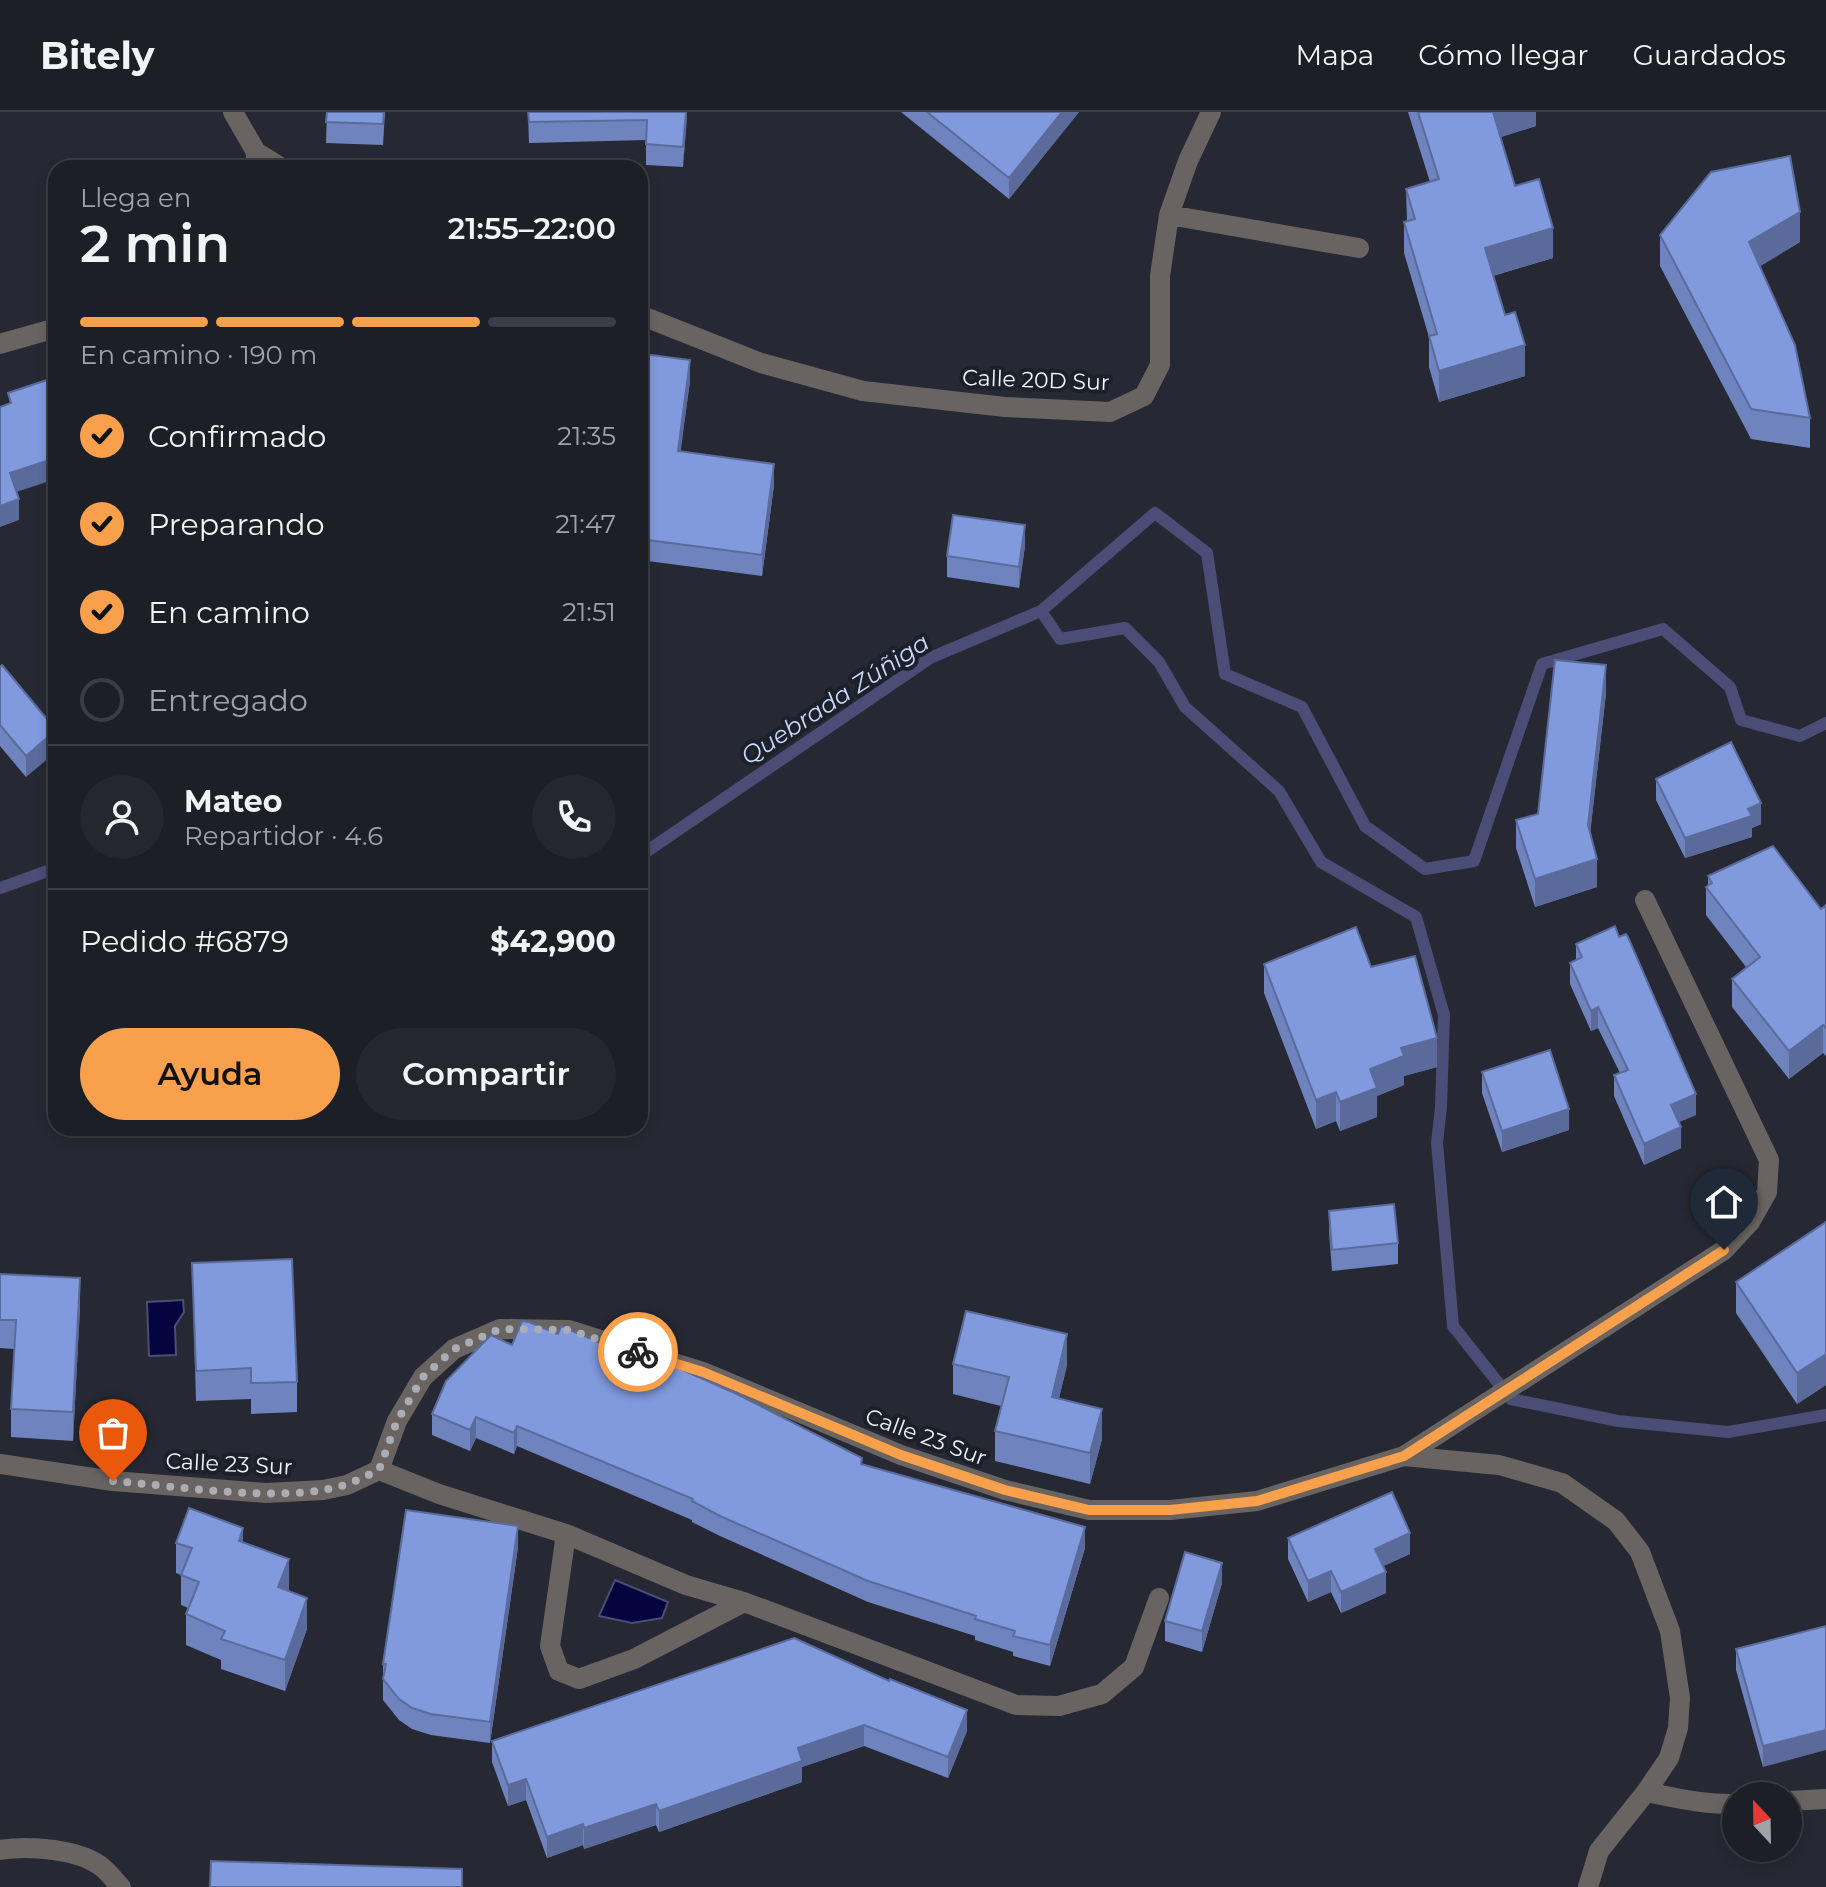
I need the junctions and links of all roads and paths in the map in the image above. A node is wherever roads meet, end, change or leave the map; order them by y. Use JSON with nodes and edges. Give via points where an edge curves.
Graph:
{"nodes":[{"id":1,"x":233,"y":112,"type":"edge"},
{"id":2,"x":1211,"y":112,"type":"edge"},
{"id":3,"x":256,"y":160,"type":"edge"},
{"id":4,"x":1169,"y":215,"type":"junction"},
{"id":5,"x":1359,"y":248,"type":"dead end"},
{"id":6,"x":648,"y":318,"type":"edge"},
{"id":7,"x":48,"y":330,"type":"edge"},
{"id":8,"x":0,"y":344,"type":"edge"},
{"id":9,"x":1645,"y":900,"type":"dead end"},
{"id":10,"x":1404,"y":1456,"type":"junction"},
{"id":11,"x":0,"y":1464,"type":"edge"},
{"id":12,"x":379,"y":1470,"type":"junction"},
{"id":13,"x":566,"y":1534,"type":"junction"},
{"id":14,"x":1159,"y":1598,"type":"dead end"},
{"id":15,"x":744,"y":1602,"type":"junction"},
{"id":16,"x":1646,"y":1792,"type":"junction"},
{"id":17,"x":1826,"y":1799,"type":"edge"},
{"id":18,"x":1802,"y":1800,"type":"edge"},
{"id":19,"x":1722,"y":1805,"type":"edge"},
{"id":20,"x":0,"y":1850,"type":"edge"},
{"id":21,"x":121,"y":1887,"type":"edge"},
{"id":22,"x":1588,"y":1887,"type":"edge"}],
"edges":[{"from":1,"to":3,"type":"street"},
{"from":2,"to":4,"type":"street","name":"Calle 20D Sur"},
{"from":4,"to":5,"type":"street"},
{"from":4,"to":6,"type":"street","name":"Calle 20D Sur","via":[[1160,276],[1160,365],[1144,396],[1110,412],[863,391],[761,363]]},
{"from":7,"to":8,"type":"street"},
{"from":9,"to":10,"type":"street","via":[[1769,1160],[1767,1192],[1750,1222],[1724,1250]]},
{"from":10,"to":12,"type":"street","name":"Calle 23 Sur","via":[[1257,1501],[1170,1510],[1089,1510],[1005,1490],[901,1455],[703,1372],[569,1330],[500,1329],[454,1349],[423,1377],[397,1421]]},
{"from":10,"to":16,"type":"street","name":"Calle 23 Sur","via":[[1499,1465],[1562,1483],[1616,1521],[1640,1552],[1670,1631],[1680,1698],[1669,1758]]},
{"from":11,"to":12,"type":"street","name":"Calle 23 Sur","via":[[113,1481],[266,1493],[323,1490]]},
{"from":12,"to":13,"type":"street"},
{"from":13,"to":15,"type":"street","via":[[686,1585]]},
{"from":13,"to":15,"type":"street","via":[[550,1646],[559,1671],[579,1679],[634,1659]]},
{"from":14,"to":15,"type":"street","via":[[1134,1667],[1102,1694],[1059,1706],[1016,1705]]},
{"from":16,"to":19,"type":"street"},
{"from":16,"to":22,"type":"street","name":"Calle 23 Sur","via":[[1599,1851]]},
{"from":17,"to":18,"type":"street"},
{"from":20,"to":21,"type":"street","via":[[57,1849],[101,1866]]}]}
